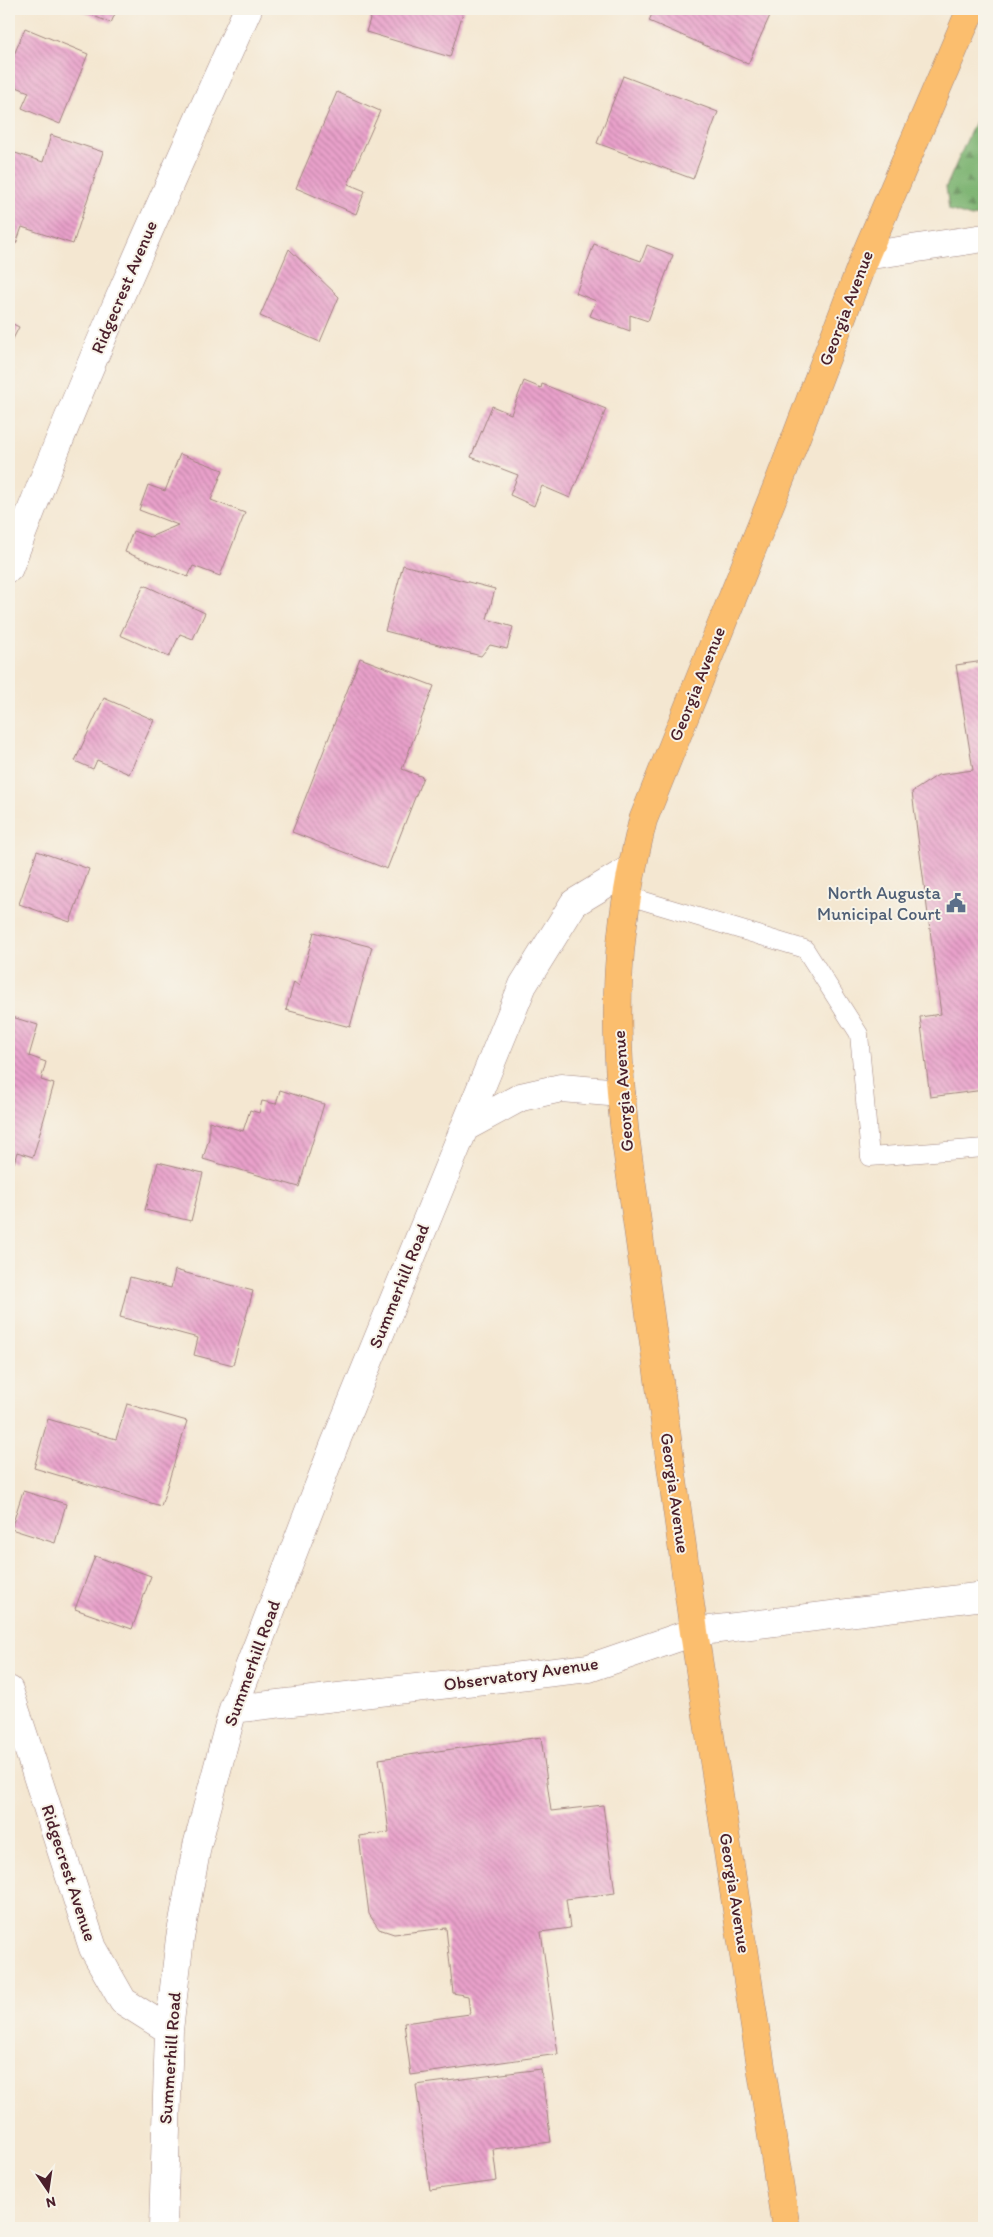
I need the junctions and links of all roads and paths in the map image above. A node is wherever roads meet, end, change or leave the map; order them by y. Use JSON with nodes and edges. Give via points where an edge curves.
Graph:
{"nodes":[{"id":1,"x":248,"y":9,"type":"edge"},
{"id":2,"x":971,"y":9,"type":"edge"},
{"id":3,"x":984,"y":238,"type":"edge"},
{"id":4,"x":865,"y":256,"type":"junction"},
{"id":5,"x":9,"y":568,"type":"edge"},
{"id":6,"x":632,"y":868,"type":"junction"},
{"id":7,"x":628,"y":896,"type":"junction"},
{"id":8,"x":621,"y":1092,"type":"junction"},
{"id":9,"x":464,"y":1128,"type":"junction"},
{"id":10,"x":984,"y":1148,"type":"edge"},
{"id":11,"x":984,"y":1596,"type":"edge"},
{"id":12,"x":694,"y":1632,"type":"junction"},
{"id":13,"x":9,"y":1690,"type":"edge"},
{"id":14,"x":233,"y":1709,"type":"junction"},
{"id":15,"x":169,"y":2030,"type":"junction"},
{"id":16,"x":163,"y":2228,"type":"edge"},
{"id":17,"x":786,"y":2228,"type":"edge"}],
"edges":[{"from":1,"to":5,"type":"street","name":"Ridgecrest Avenue","via":[[123,288]]},
{"from":2,"to":4,"type":"main road","name":"Georgia Avenue"},
{"from":3,"to":4,"type":"street"},
{"from":4,"to":6,"type":"main road","name":"Georgia Avenue","via":[[781,477],[643,820]]},
{"from":6,"to":7,"type":"main road","name":"Georgia Avenue"},
{"from":6,"to":9,"type":"street","name":"Summerhill Road","via":[[574,903],[523,985]]},
{"from":7,"to":8,"type":"main road","name":"Georgia Avenue","via":[[618,1001]]},
{"from":7,"to":10,"type":"lane","via":[[805,949],[858,1034],[870,1157]]},
{"from":8,"to":9,"type":"street","via":[[561,1088],[522,1097]]},
{"from":8,"to":12,"type":"main road","name":"Georgia Avenue"},
{"from":9,"to":14,"type":"street","name":"Summerhill Road","via":[[338,1437]]},
{"from":11,"to":12,"type":"street","name":"Observatory Avenue"},
{"from":12,"to":14,"type":"street","name":"Observatory Avenue","via":[[589,1668]]},
{"from":12,"to":17,"type":"main road","name":"Georgia Avenue"},
{"from":13,"to":15,"type":"street","name":"Ridgecrest Avenue","via":[[93,1948],[123,2001]]},
{"from":14,"to":15,"type":"street","name":"Summerhill Road","via":[[197,1846],[180,1938]]},
{"from":15,"to":16,"type":"street","name":"Summerhill Road"}]}
